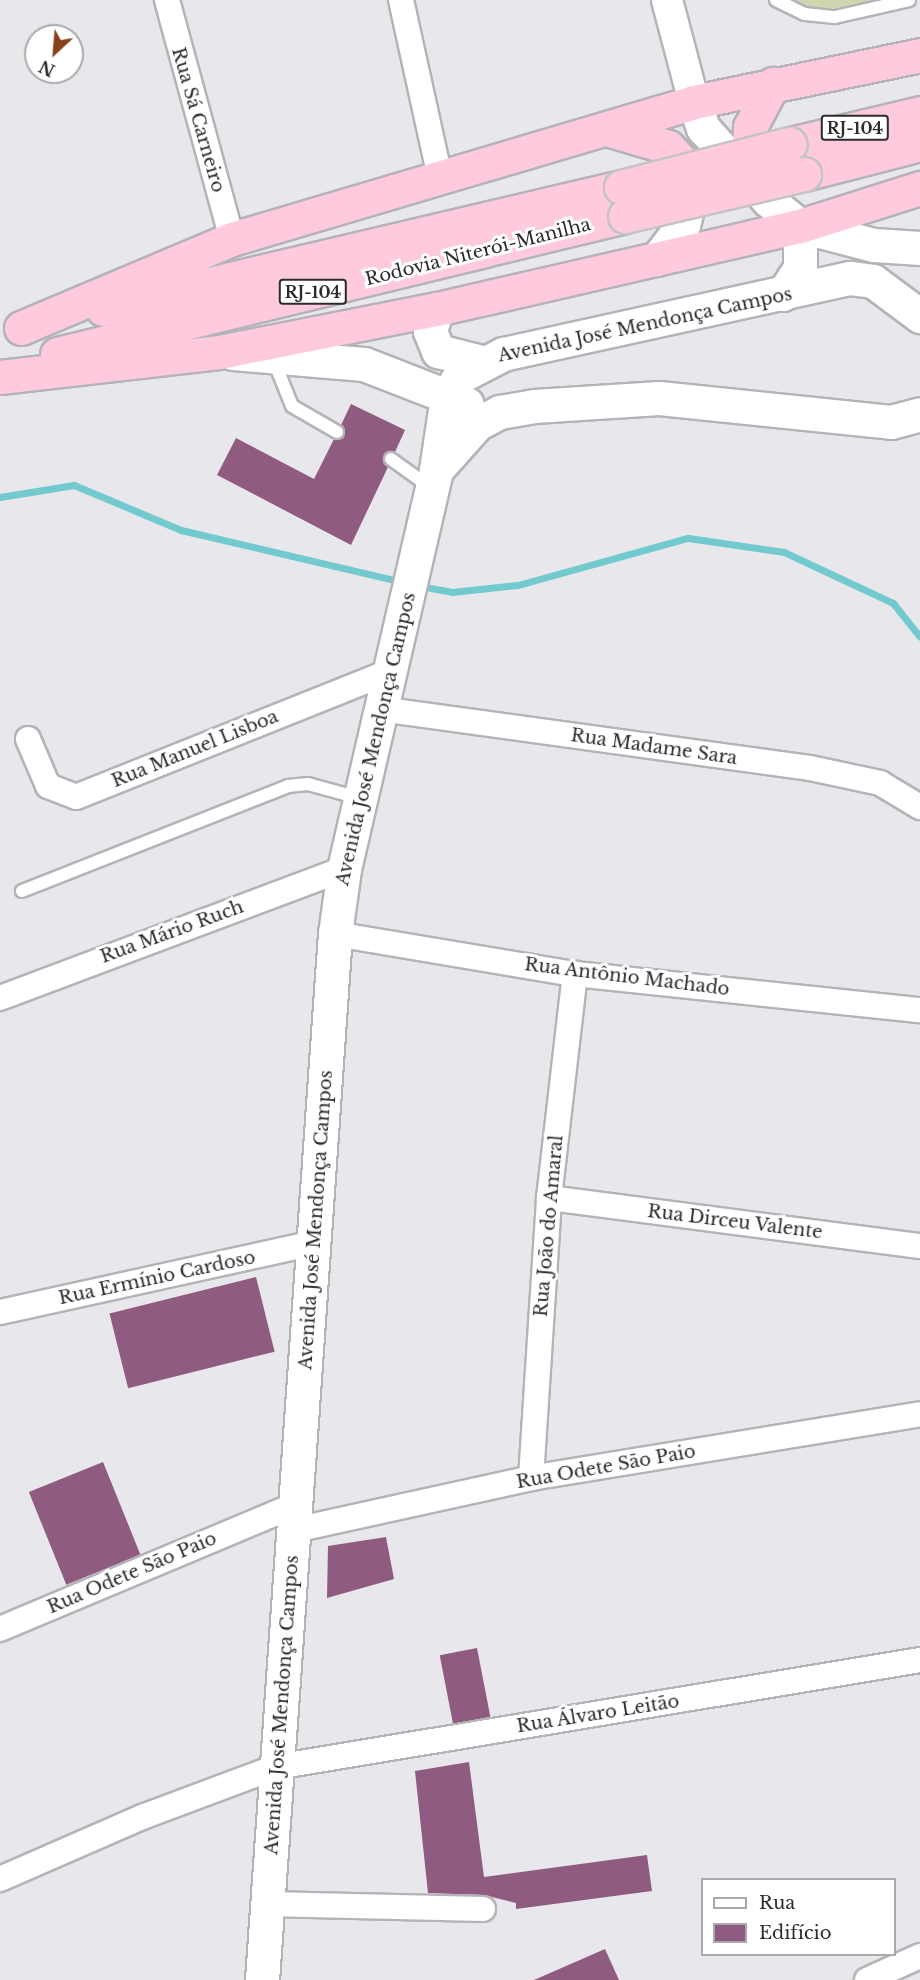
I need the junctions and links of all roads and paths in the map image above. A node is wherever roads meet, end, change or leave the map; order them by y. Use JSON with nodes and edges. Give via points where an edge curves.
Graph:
{"nodes":[{"id":1,"x":167,"y":0,"type":"edge"},
{"id":2,"x":401,"y":0,"type":"edge"},
{"id":3,"x":667,"y":0,"type":"edge"},
{"id":4,"x":776,"y":0,"type":"edge"},
{"id":5,"x":909,"y":0,"type":"edge"},
{"id":6,"x":920,"y":54,"type":"edge"},
{"id":7,"x":774,"y":84,"type":"junction"},
{"id":8,"x":920,"y":113,"type":"edge"},
{"id":9,"x":699,"y":115,"type":"junction"},
{"id":10,"x":603,"y":128,"type":"junction"},
{"id":11,"x":920,"y":144,"type":"edge"},
{"id":12,"x":440,"y":177,"type":"junction"},
{"id":13,"x":748,"y":178,"type":"junction"},
{"id":14,"x":694,"y":185,"type":"junction"},
{"id":15,"x":920,"y":188,"type":"edge"},
{"id":16,"x":623,"y":201,"type":"junction"},
{"id":17,"x":800,"y":226,"type":"junction"},
{"id":18,"x":232,"y":239,"type":"junction"},
{"id":19,"x":920,"y":248,"type":"edge"},
{"id":20,"x":657,"y":259,"type":"junction"},
{"id":21,"x":783,"y":294,"type":"junction"},
{"id":22,"x":437,"y":309,"type":"junction"},
{"id":23,"x":920,"y":316,"type":"edge"},
{"id":24,"x":10,"y":331,"type":"edge"},
{"id":25,"x":219,"y":352,"type":"junction"},
{"id":26,"x":273,"y":357,"type":"junction"},
{"id":27,"x":482,"y":362,"type":"junction"},
{"id":28,"x":0,"y":368,"type":"edge"},
{"id":29,"x":0,"y":377,"type":"edge"},
{"id":30,"x":447,"y":396,"type":"junction"},
{"id":31,"x":507,"y":410,"type":"junction"},
{"id":32,"x":910,"y":423,"type":"edge"},
{"id":33,"x":337,"y":432,"type":"dead end"},
{"id":34,"x":391,"y":459,"type":"dead end"},
{"id":35,"x":434,"y":479,"type":"junction"},
{"id":36,"x":389,"y":672,"type":"junction"},
{"id":37,"x":380,"y":709,"type":"junction"},
{"id":38,"x":28,"y":739,"type":"dead end"},
{"id":39,"x":360,"y":798,"type":"junction"},
{"id":40,"x":920,"y":807,"type":"edge"},
{"id":41,"x":344,"y":869,"type":"junction"},
{"id":42,"x":22,"y":891,"type":"dead end"},
{"id":43,"x":335,"y":934,"type":"junction"},
{"id":44,"x":575,"y":974,"type":"junction"},
{"id":45,"x":0,"y":998,"type":"edge"},
{"id":46,"x":920,"y":1010,"type":"edge"},
{"id":47,"x":549,"y":1198,"type":"junction"},
{"id":48,"x":313,"y":1243,"type":"junction"},
{"id":49,"x":920,"y":1246,"type":"edge"},
{"id":50,"x":0,"y":1312,"type":"edge"},
{"id":51,"x":920,"y":1414,"type":"edge"},
{"id":52,"x":531,"y":1478,"type":"junction"},
{"id":53,"x":296,"y":1517,"type":"junction"},
{"id":54,"x":0,"y":1629,"type":"edge"},
{"id":55,"x":920,"y":1660,"type":"edge"},
{"id":56,"x":276,"y":1767,"type":"junction"},
{"id":57,"x":0,"y":1880,"type":"edge"},
{"id":58,"x":267,"y":1904,"type":"junction"},
{"id":59,"x":483,"y":1909,"type":"dead end"},
{"id":60,"x":920,"y":1956,"type":"edge"},
{"id":61,"x":262,"y":1980,"type":"edge"},
{"id":62,"x":867,"y":1980,"type":"edge"}],
"edges":[{"from":1,"to":18,"type":"street","name":"Rua Sá Carneiro"},
{"from":2,"to":12,"type":"street"},
{"from":3,"to":9,"type":"street"},
{"from":4,"to":5,"type":"lane","via":[[805,14],[836,17]]},
{"from":6,"to":7,"type":"highway"},
{"from":7,"to":9,"type":"highway"},
{"from":7,"to":13,"type":"highway","via":[[750,127]]},
{"from":8,"to":16,"type":"highway","name":"Rodovia Niterói-Manilha","number":"RJ-104","bridge":true,"via":[[790,144]]},
{"from":9,"to":10,"type":"highway"},
{"from":9,"to":13,"type":"main road"},
{"from":9,"to":14,"type":"main road"},
{"from":10,"to":12,"type":"highway"},
{"from":10,"to":14,"type":"highway","via":[[668,147],[685,165]]},
{"from":11,"to":16,"type":"highway","name":"Rodovia Niterói-Manilha","number":"RJ-104","bridge":true,"via":[[804,174]]},
{"from":12,"to":18,"type":"highway"},
{"from":13,"to":17,"type":"main road"},
{"from":14,"to":20,"type":"main road","via":[[680,231]]},
{"from":15,"to":17,"type":"highway"},
{"from":16,"to":24,"type":"highway","name":"Rodovia Niterói-Manilha","number":"RJ-104"},
{"from":16,"to":28,"type":"highway","name":"Rodovia Niterói-Manilha","number":"RJ-104"},
{"from":17,"to":19,"type":"main road","via":[[874,245]]},
{"from":17,"to":20,"type":"highway"},
{"from":17,"to":21,"type":"main road","via":[[800,267]]},
{"from":18,"to":24,"type":"highway"},
{"from":20,"to":22,"type":"highway"},
{"from":21,"to":23,"type":"main road","name":"Avenida José Mendonça Campos","via":[[862,278],[886,289]]},
{"from":21,"to":27,"type":"main road","name":"Avenida José Mendonça Campos"},
{"from":22,"to":25,"type":"highway"},
{"from":22,"to":27,"type":"main road","via":[[430,331],[438,351]]},
{"from":25,"to":26,"type":"main road"},
{"from":25,"to":29,"type":"highway"},
{"from":26,"to":30,"type":"main road","via":[[364,364]]},
{"from":26,"to":33,"type":"lane","via":[[292,406]]},
{"from":27,"to":30,"type":"main road","name":"Avenida José Mendonça Campos","via":[[459,377]]},
{"from":27,"to":31,"type":"main road","via":[[477,375],[480,392]]},
{"from":30,"to":31,"type":"main road"},
{"from":30,"to":35,"type":"main road","name":"Avenida José Mendonça Campos"},
{"from":31,"to":32,"type":"main road","via":[[674,398]]},
{"from":31,"to":35,"type":"main road","via":[[477,424]]},
{"from":34,"to":35,"type":"lane"},
{"from":35,"to":36,"type":"main road","name":"Avenida José Mendonça Campos"},
{"from":36,"to":37,"type":"main road","name":"Avenida José Mendonça Campos"},
{"from":36,"to":38,"type":"street","name":"Rua Manuel Lisboa","via":[[76,797],[48,786]]},
{"from":37,"to":39,"type":"main road","name":"Avenida José Mendonça Campos"},
{"from":37,"to":40,"type":"street","name":"Rua Madame Sara","via":[[810,768],[880,783]]},
{"from":39,"to":41,"type":"main road","name":"Avenida José Mendonça Campos"},
{"from":39,"to":42,"type":"lane","via":[[308,784],[288,786]]},
{"from":41,"to":43,"type":"main road","name":"Avenida José Mendonça Campos"},
{"from":41,"to":45,"type":"street","name":"Rua Mário Ruch"},
{"from":43,"to":44,"type":"street","name":"Rua Antônio Machado"},
{"from":43,"to":48,"type":"main road","name":"Avenida José Mendonça Campos"},
{"from":44,"to":46,"type":"street","name":"Rua Antônio Machado"},
{"from":44,"to":47,"type":"street","name":"Rua João do Amaral"},
{"from":47,"to":49,"type":"street","name":"Rua Dirceu Valente"},
{"from":47,"to":52,"type":"street","name":"Rua João do Amaral"},
{"from":48,"to":50,"type":"street","name":"Rua Ermínio Cardoso"},
{"from":48,"to":53,"type":"main road","name":"Avenida José Mendonça Campos"},
{"from":51,"to":52,"type":"street","name":"Rua Odete São Paio"},
{"from":52,"to":53,"type":"street","name":"Rua Odete São Paio"},
{"from":53,"to":54,"type":"street","name":"Rua Odete São Paio"},
{"from":53,"to":56,"type":"main road","name":"Avenida José Mendonça Campos"},
{"from":55,"to":56,"type":"street","name":"Rua Álvaro Leitão"},
{"from":56,"to":57,"type":"street","name":"Rua Álvaro Leitão","via":[[142,1817]]},
{"from":56,"to":58,"type":"main road","name":"Avenida José Mendonça Campos"},
{"from":58,"to":59,"type":"street"},
{"from":58,"to":61,"type":"main road","name":"Avenida José Mendonça Campos"},
{"from":60,"to":62,"type":"street"}]}
